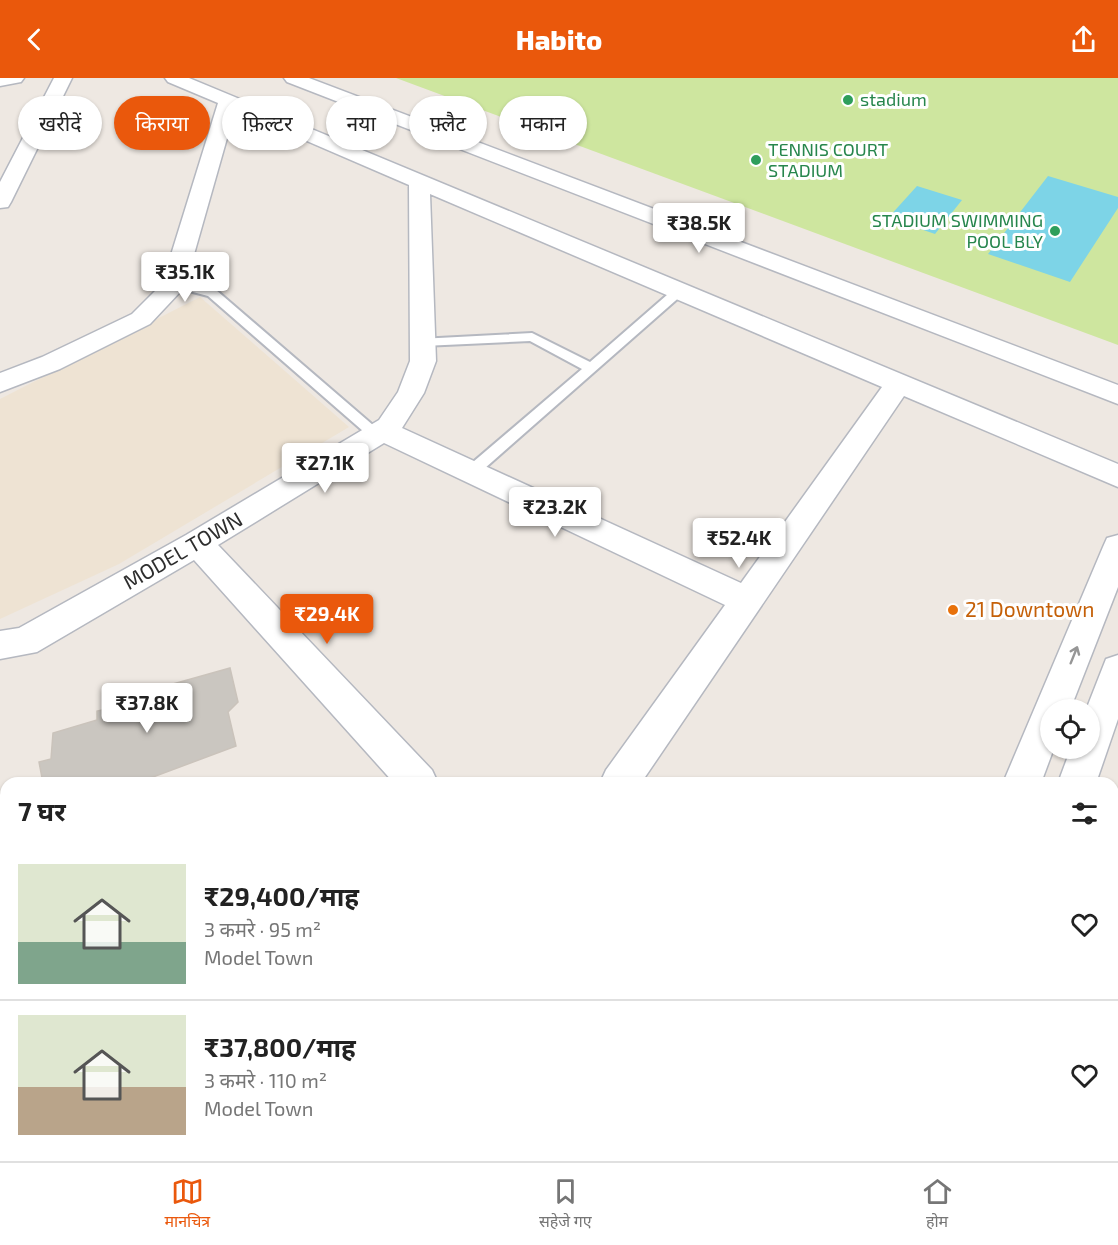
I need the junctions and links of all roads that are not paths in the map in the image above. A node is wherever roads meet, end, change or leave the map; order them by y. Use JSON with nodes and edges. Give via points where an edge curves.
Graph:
{"nodes":[{"id":1,"x":15,"y":78,"type":"edge"},
{"id":2,"x":63,"y":78,"type":"edge"},
{"id":3,"x":174,"y":78,"type":"edge"},
{"id":4,"x":293,"y":78,"type":"edge"},
{"id":5,"x":0,"y":81,"type":"edge"},
{"id":6,"x":222,"y":98,"type":"edge"},
{"id":7,"x":222,"y":121,"type":"edge"},
{"id":8,"x":314,"y":137,"type":"edge"},
{"id":9,"x":419,"y":181,"type":"junction"},
{"id":10,"x":0,"y":202,"type":"edge"},
{"id":11,"x":174,"y":284,"type":"junction"},
{"id":12,"x":679,"y":291,"type":"junction"},
{"id":13,"x":423,"y":342,"type":"junction"},
{"id":14,"x":591,"y":368,"type":"junction"},
{"id":15,"x":0,"y":383,"type":"edge"},
{"id":16,"x":899,"y":383,"type":"junction"},
{"id":17,"x":1118,"y":395,"type":"edge"},
{"id":18,"x":380,"y":433,"type":"junction"},
{"id":19,"x":471,"y":472,"type":"junction"},
{"id":20,"x":1118,"y":476,"type":"edge"},
{"id":21,"x":197,"y":543,"type":"junction"},
{"id":22,"x":1118,"y":547,"type":"edge"},
{"id":23,"x":747,"y":601,"type":"junction"},
{"id":24,"x":0,"y":645,"type":"edge"},
{"id":25,"x":1117,"y":676,"type":"edge"},
{"id":26,"x":1056,"y":699,"type":"edge"},
{"id":27,"x":1040,"y":738,"type":"edge"},
{"id":28,"x":413,"y":777,"type":"edge"},
{"id":29,"x":624,"y":777,"type":"edge"},
{"id":30,"x":1024,"y":777,"type":"edge"},
{"id":31,"x":1079,"y":777,"type":"edge"}],
"edges":[{"from":1,"to":5,"type":"street"},
{"from":2,"to":10,"type":"street"},
{"from":3,"to":6,"type":"street"},
{"from":4,"to":17,"type":"street"},
{"from":7,"to":11,"type":"street"},
{"from":8,"to":9,"type":"street"},
{"from":9,"to":12,"type":"street"},
{"from":9,"to":13,"type":"street","name":"MODEL TOWN"},
{"from":11,"to":15,"type":"street","via":[[141,320]]},
{"from":11,"to":18,"type":"lane","via":[[212,293]]},
{"from":12,"to":14,"type":"lane"},
{"from":12,"to":16,"type":"street"},
{"from":13,"to":14,"type":"lane","via":[[532,337]]},
{"from":13,"to":18,"type":"street","name":"MODEL TOWN","via":[[423,361],[411,393],[389,427]]},
{"from":14,"to":19,"type":"lane"},
{"from":16,"to":20,"type":"street"},
{"from":16,"to":23,"type":"street"},
{"from":18,"to":19,"type":"street"},
{"from":18,"to":21,"type":"street","name":"MODEL TOWN"},
{"from":19,"to":23,"type":"street"},
{"from":21,"to":24,"type":"street","name":"MODEL TOWN","via":[[25,642]]},
{"from":21,"to":28,"type":"street"},
{"from":26,"to":22,"type":"street","one_way":true},
{"from":23,"to":29,"type":"street"},
{"from":25,"to":31,"type":"street"},
{"from":27,"to":30,"type":"street"}]}
